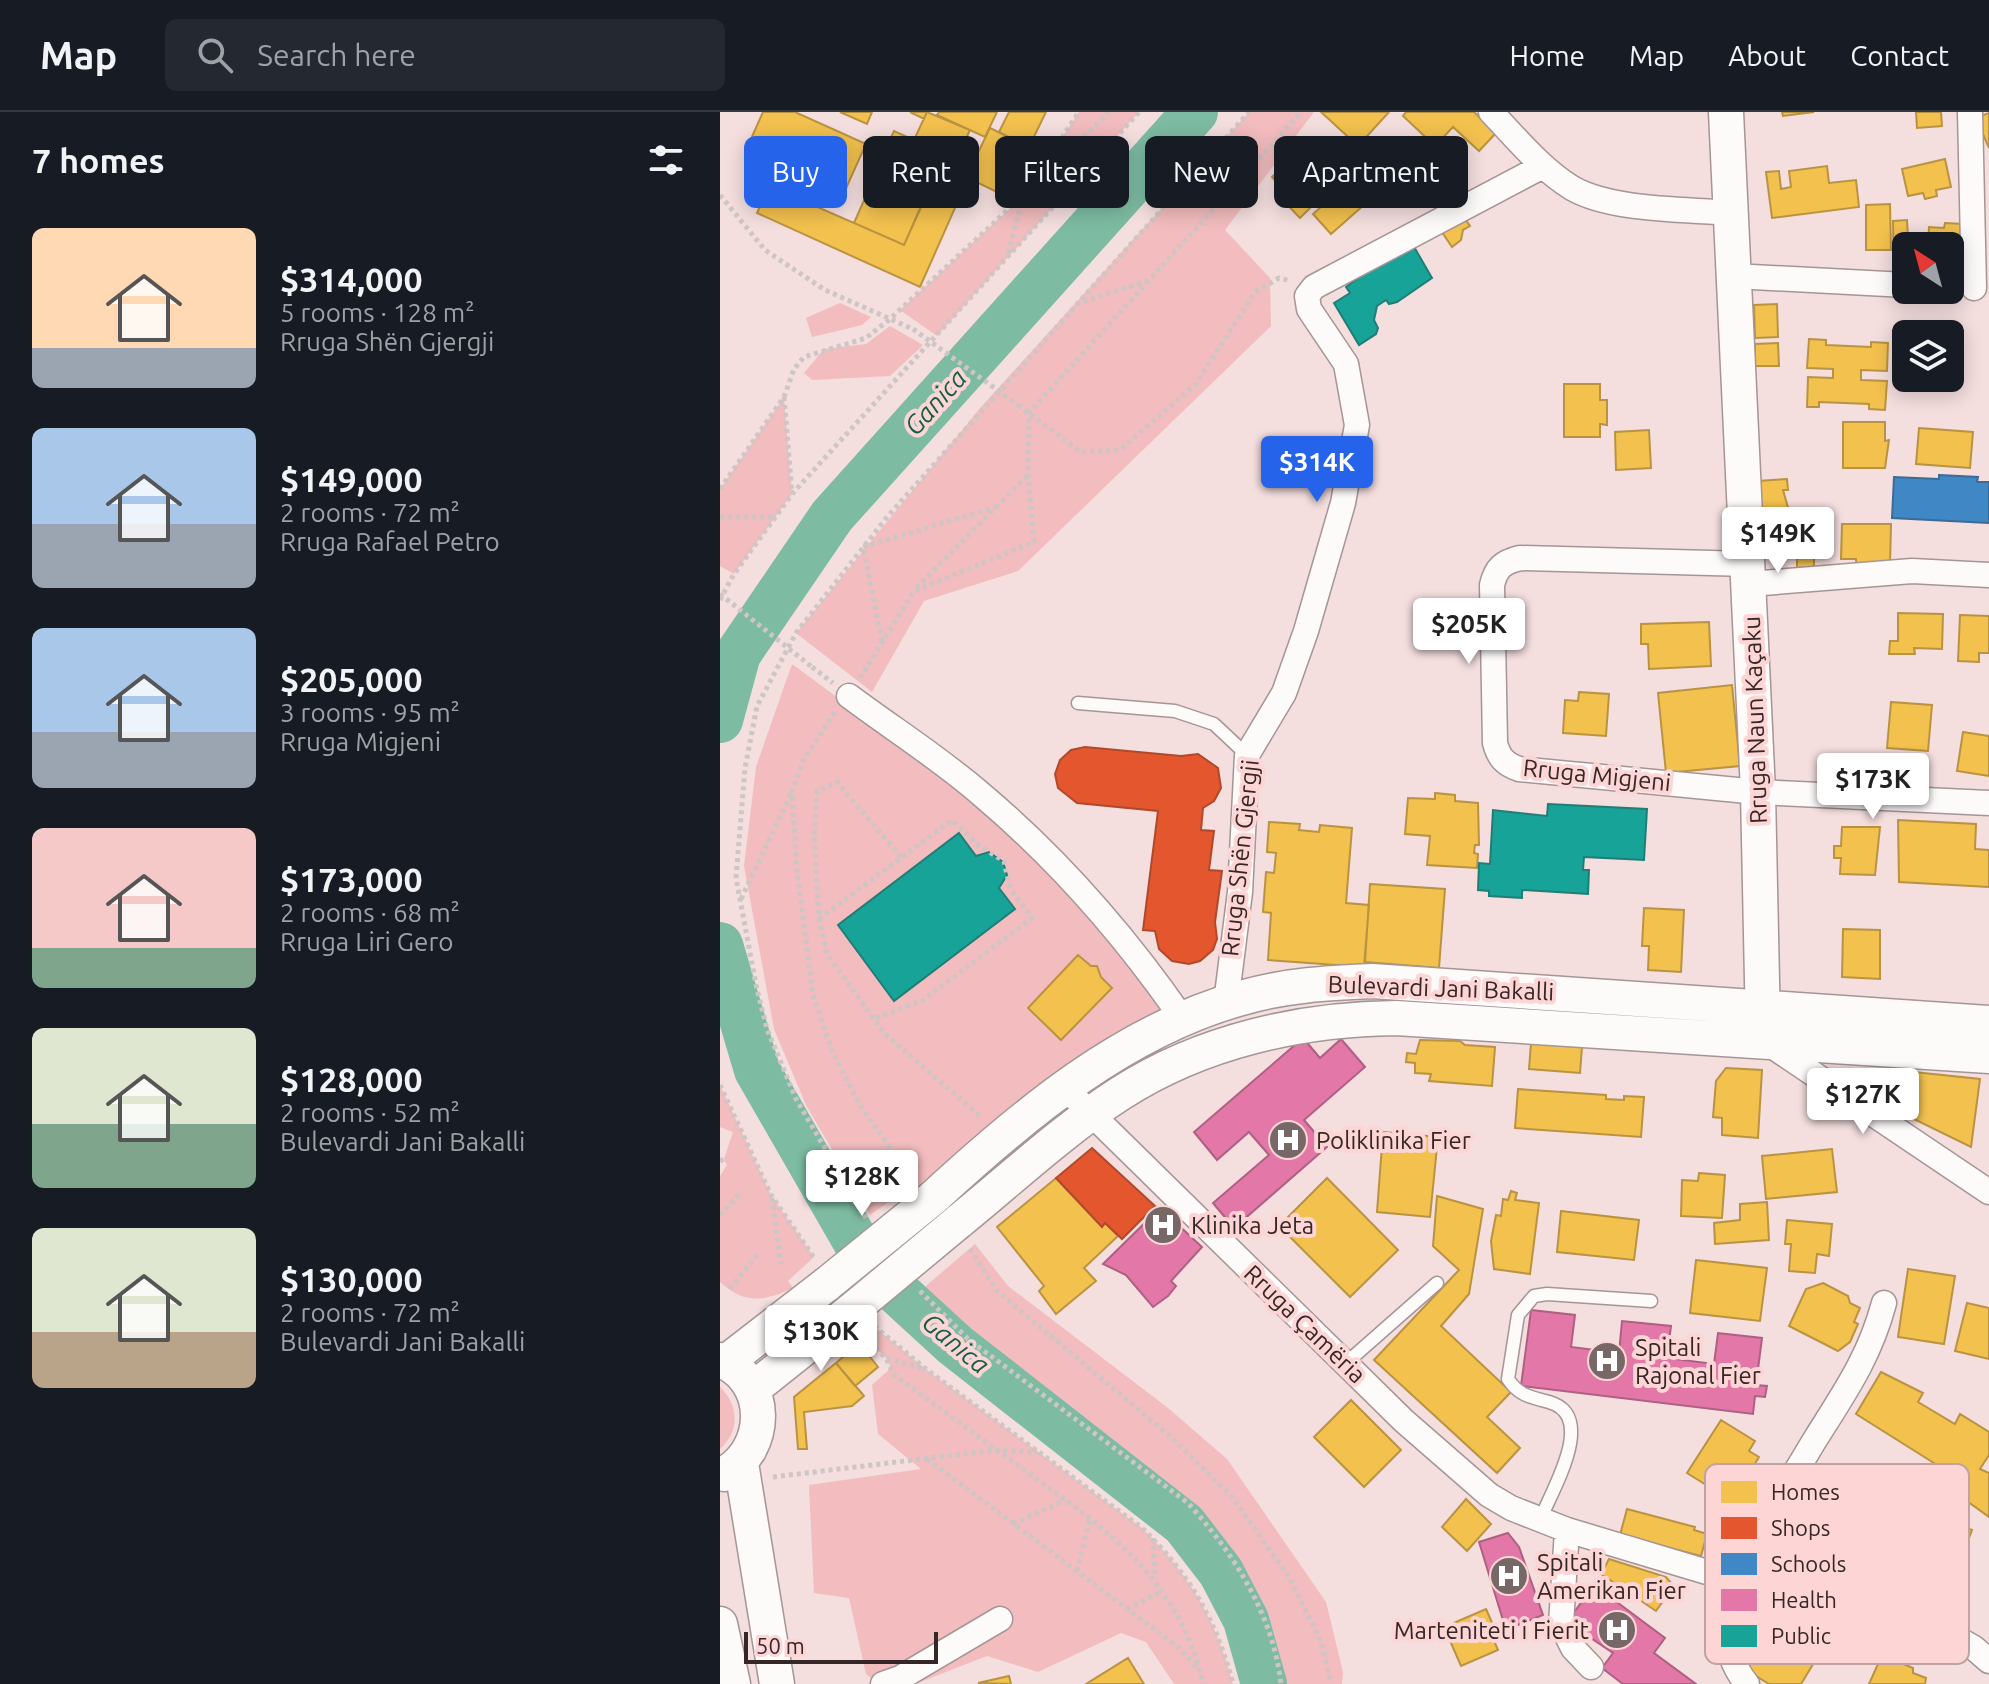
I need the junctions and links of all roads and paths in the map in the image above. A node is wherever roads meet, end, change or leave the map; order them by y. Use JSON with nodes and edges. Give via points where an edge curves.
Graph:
{"nodes":[{"id":1,"x":1079,"y":112,"type":"edge"},
{"id":2,"x":1109,"y":112,"type":"edge"},
{"id":3,"x":1139,"y":112,"type":"edge"},
{"id":4,"x":1249,"y":112,"type":"edge"},
{"id":5,"x":1301,"y":112,"type":"edge"},
{"id":6,"x":1491,"y":112,"type":"edge"},
{"id":7,"x":1726,"y":112,"type":"edge"},
{"id":8,"x":1970,"y":112,"type":"edge"},
{"id":9,"x":1063,"y":136,"type":"edge"},
{"id":10,"x":1084,"y":136,"type":"edge"},
{"id":11,"x":1543,"y":166,"type":"junction"},
{"id":12,"x":720,"y":195,"type":"edge"},
{"id":13,"x":1010,"y":208,"type":"edge"},
{"id":14,"x":1020,"y":208,"type":"edge"},
{"id":15,"x":1731,"y":213,"type":"junction"},
{"id":16,"x":1008,"y":254,"type":"junction"},
{"id":17,"x":1734,"y":276,"type":"junction"},
{"id":18,"x":1152,"y":279,"type":"junction"},
{"id":19,"x":1892,"y":284,"type":"edge"},
{"id":20,"x":1314,"y":287,"type":"junction"},
{"id":21,"x":1971,"y":288,"type":"edge"},
{"id":22,"x":1075,"y":304,"type":"junction"},
{"id":23,"x":891,"y":318,"type":"junction"},
{"id":24,"x":784,"y":397,"type":"junction"},
{"id":25,"x":1029,"y":413,"type":"junction"},
{"id":26,"x":1028,"y":475,"type":"junction"},
{"id":27,"x":720,"y":489,"type":"edge"},
{"id":28,"x":792,"y":494,"type":"junction"},
{"id":29,"x":996,"y":507,"type":"junction"},
{"id":30,"x":720,"y":517,"type":"edge"},
{"id":31,"x":775,"y":517,"type":"junction"},
{"id":32,"x":863,"y":547,"type":"junction"},
{"id":33,"x":1749,"y":574,"type":"junction"},
{"id":34,"x":1989,"y":575,"type":"edge"},
{"id":35,"x":914,"y":591,"type":"junction"},
{"id":36,"x":720,"y":597,"type":"edge"},
{"id":37,"x":882,"y":642,"type":"junction"},
{"id":38,"x":812,"y":667,"type":"dead end"},
{"id":39,"x":849,"y":696,"type":"junction"},
{"id":40,"x":1078,"y":703,"type":"dead end"},
{"id":41,"x":1247,"y":755,"type":"junction"},
{"id":42,"x":792,"y":792,"type":"junction"},
{"id":43,"x":1758,"y":792,"type":"junction"},
{"id":44,"x":1989,"y":803,"type":"edge"},
{"id":45,"x":901,"y":857,"type":"junction"},
{"id":46,"x":740,"y":899,"type":"junction"},
{"id":47,"x":819,"y":919,"type":"junction"},
{"id":48,"x":1226,"y":1003,"type":"junction"},
{"id":49,"x":1763,"y":1006,"type":"junction"},
{"id":50,"x":1182,"y":1018,"type":"junction"},
{"id":51,"x":874,"y":1019,"type":"junction"},
{"id":52,"x":1989,"y":1023,"type":"edge"},
{"id":53,"x":1763,"y":1040,"type":"junction"},
{"id":54,"x":1989,"y":1056,"type":"edge"},
{"id":55,"x":720,"y":1085,"type":"edge"},
{"id":56,"x":1065,"y":1088,"type":"junction"},
{"id":57,"x":1090,"y":1114,"type":"junction"},
{"id":58,"x":1002,"y":1139,"type":"junction"},
{"id":59,"x":833,"y":1164,"type":"junction"},
{"id":60,"x":926,"y":1189,"type":"junction"},
{"id":61,"x":742,"y":1191,"type":"dead end"},
{"id":62,"x":1989,"y":1192,"type":"edge"},
{"id":63,"x":771,"y":1195,"type":"junction"},
{"id":64,"x":720,"y":1215,"type":"edge"},
{"id":65,"x":869,"y":1222,"type":"dead end"},
{"id":66,"x":958,"y":1222,"type":"junction"},
{"id":67,"x":758,"y":1253,"type":"dead end"},
{"id":68,"x":781,"y":1264,"type":"dead end"},
{"id":69,"x":824,"y":1276,"type":"junction"},
{"id":70,"x":912,"y":1280,"type":"dead end"},
{"id":71,"x":1437,"y":1283,"type":"dead end"},
{"id":72,"x":730,"y":1289,"type":"dead end"},
{"id":73,"x":1651,"y":1301,"type":"dead end"},
{"id":74,"x":1884,"y":1303,"type":"dead end"},
{"id":75,"x":859,"y":1314,"type":"junction"},
{"id":76,"x":723,"y":1361,"type":"edge"},
{"id":77,"x":1345,"y":1364,"type":"junction"},
{"id":78,"x":927,"y":1370,"type":"junction"},
{"id":79,"x":753,"y":1389,"type":"junction"},
{"id":80,"x":996,"y":1450,"type":"junction"},
{"id":81,"x":1038,"y":1452,"type":"junction"},
{"id":82,"x":927,"y":1459,"type":"junction"},
{"id":83,"x":1799,"y":1464,"type":"edge"},
{"id":84,"x":735,"y":1473,"type":"edge"},
{"id":85,"x":1066,"y":1500,"type":"junction"},
{"id":86,"x":1090,"y":1518,"type":"junction"},
{"id":87,"x":1540,"y":1520,"type":"junction"},
{"id":88,"x":1013,"y":1524,"type":"junction"},
{"id":89,"x":1567,"y":1530,"type":"junction"},
{"id":90,"x":1153,"y":1538,"type":"junction"},
{"id":91,"x":1077,"y":1571,"type":"junction"},
{"id":92,"x":1705,"y":1571,"type":"edge"},
{"id":93,"x":1155,"y":1579,"type":"junction"},
{"id":94,"x":1163,"y":1591,"type":"junction"},
{"id":95,"x":1127,"y":1609,"type":"junction"},
{"id":96,"x":1000,"y":1619,"type":"dead end"},
{"id":97,"x":720,"y":1624,"type":"edge"},
{"id":98,"x":1733,"y":1664,"type":"edge"},
{"id":99,"x":1591,"y":1667,"type":"dead end"},
{"id":100,"x":1200,"y":1671,"type":"junction"},
{"id":101,"x":733,"y":1684,"type":"edge"},
{"id":102,"x":777,"y":1684,"type":"edge"},
{"id":103,"x":883,"y":1684,"type":"edge"},
{"id":104,"x":1203,"y":1684,"type":"edge"},
{"id":105,"x":1233,"y":1684,"type":"edge"},
{"id":106,"x":1281,"y":1684,"type":"edge"},
{"id":107,"x":1331,"y":1684,"type":"edge"},
{"id":108,"x":1747,"y":1684,"type":"edge"}],
"edges":[{"from":1,"to":9,"type":"path"},
{"from":2,"to":10,"type":"path"},
{"from":3,"to":16,"type":"path"},
{"from":4,"to":22,"type":"path"},
{"from":5,"to":18,"type":"path"},
{"from":6,"to":11,"type":"street"},
{"from":7,"to":15,"type":"main road","name":"Rruga Naun Kaçaku"},
{"from":8,"to":21,"type":"street"},
{"from":11,"to":15,"type":"street","via":[[1574,189],[1603,199]]},
{"from":11,"to":20,"type":"street"},
{"from":12,"to":23,"type":"path","via":[[765,250],[825,290]]},
{"from":13,"to":23,"type":"path"},
{"from":14,"to":16,"type":"path"},
{"from":15,"to":17,"type":"main road","name":"Rruga Naun Kaçaku"},
{"from":16,"to":28,"type":"path"},
{"from":17,"to":19,"type":"street"},
{"from":17,"to":33,"type":"main road","name":"Rruga Naun Kaçaku"},
{"from":18,"to":22,"type":"path"},
{"from":18,"to":25,"type":"path"},
{"from":20,"to":25,"type":"path","via":[[1279,278],[1255,292],[1196,384],[1120,450],[1081,452]]},
{"from":20,"to":41,"type":"street","name":"Rruga Shën Gjergji","via":[[1307,296],[1309,309],[1346,364],[1355,396],[1355,438],[1343,503],[1306,631],[1284,693]]},
{"from":22,"to":32,"type":"path"},
{"from":23,"to":24,"type":"path","via":[[866,338],[804,357]]},
{"from":23,"to":25,"type":"path","bridge":true},
{"from":24,"to":27,"type":"path"},
{"from":24,"to":28,"type":"path"},
{"from":25,"to":26,"type":"path"},
{"from":26,"to":29,"type":"path"},
{"from":26,"to":35,"type":"path","via":[[1034,542]]},
{"from":28,"to":31,"type":"path"},
{"from":29,"to":32,"type":"path"},
{"from":29,"to":35,"type":"path"},
{"from":30,"to":31,"type":"path"},
{"from":31,"to":36,"type":"path"},
{"from":32,"to":37,"type":"path"},
{"from":32,"to":46,"type":"path","via":[[796,633],[757,706],[745,768],[736,878]]},
{"from":33,"to":34,"type":"street"},
{"from":33,"to":43,"type":"main road","name":"Rruga Naun Kaçaku"},
{"from":33,"to":43,"type":"street","name":"Rruga Migjeni","via":[[1506,561],[1495,571],[1492,585],[1495,743],[1507,765],[1519,769]]},
{"from":35,"to":37,"type":"path"},
{"from":36,"to":38,"type":"path","bridge":true},
{"from":37,"to":39,"type":"path"},
{"from":39,"to":42,"type":"path","via":[[803,761]]},
{"from":39,"to":50,"type":"street","via":[[982,794],[1056,865],[1134,948]]},
{"from":40,"to":41,"type":"lane","via":[[1175,711],[1214,724]]},
{"from":41,"to":48,"type":"street","name":"Rruga Shën Gjergji","via":[[1240,892]]},
{"from":42,"to":46,"type":"path"},
{"from":42,"to":60,"type":"path","via":[[813,995],[832,1051],[861,1107],[921,1190]]},
{"from":43,"to":44,"type":"street"},
{"from":43,"to":49,"type":"main road","name":"Rruga Naun Kaçaku"},
{"from":45,"to":47,"type":"path"},
{"from":45,"to":47,"type":"path","via":[[837,782],[817,791]]},
{"from":45,"to":51,"type":"path","via":[[952,820],[1004,861],[1010,888],[1032,918],[923,1000]]},
{"from":46,"to":59,"type":"path","via":[[767,1029],[796,1099]]},
{"from":47,"to":51,"type":"path","via":[[827,954]]},
{"from":48,"to":49,"type":"main road","name":"Bulevardi Jani Bakalli","via":[[1311,984],[1372,981]]},
{"from":48,"to":50,"type":"main road","name":"Bulevardi Jani Bakalli"},
{"from":49,"to":52,"type":"main road","name":"Bulevardi Jani Bakalli"},
{"from":49,"to":53,"type":"main road","name":"Rruga Naun Kaçaku"},
{"from":50,"to":56,"type":"main road","name":"Bulevardi Jani Bakalli"},
{"from":51,"to":58,"type":"path"},
{"from":53,"to":54,"type":"main road","name":"Bulevardi Jani Bakalli"},
{"from":53,"to":57,"type":"main road","name":"Bulevardi Jani Bakalli","via":[[1396,1018],[1311,1022],[1172,1065]]},
{"from":53,"to":62,"type":"street"},
{"from":55,"to":63,"type":"path"},
{"from":56,"to":57,"type":"street","name":"Rruga Çamëria"},
{"from":56,"to":58,"type":"main road","name":"Bulevardi Jani Bakalli"},
{"from":57,"to":66,"type":"main road","name":"Bulevardi Jani Bakalli"},
{"from":57,"to":77,"type":"street","name":"Rruga Çamëria"},
{"from":58,"to":60,"type":"main road","name":"Bulevardi Jani Bakalli"},
{"from":59,"to":60,"type":"path"},
{"from":59,"to":65,"type":"path"},
{"from":60,"to":69,"type":"main road","name":"Bulevardi Jani Bakalli","bridge":true},
{"from":61,"to":64,"type":"path"},
{"from":63,"to":68,"type":"path"},
{"from":63,"to":69,"type":"path"},
{"from":66,"to":75,"type":"main road","name":"Bulevardi Jani Bakalli","bridge":true},
{"from":66,"to":107,"type":"path","via":[[997,1291],[1171,1437],[1232,1497],[1289,1577],[1321,1641]]},
{"from":67,"to":72,"type":"path"},
{"from":69,"to":76,"type":"main road","name":"Bulevardi Jani Bakalli"},
{"from":70,"to":106,"type":"path","via":[[968,1339],[1188,1503],[1249,1583],[1278,1659]]},
{"from":71,"to":77,"type":"lane"},
{"from":73,"to":87,"type":"lane","via":[[1547,1294],[1534,1296],[1518,1315],[1508,1379],[1515,1391],[1567,1411],[1574,1424]]},
{"from":74,"to":83,"type":"street","via":[[1866,1359]]},
{"from":75,"to":78,"type":"path"},
{"from":75,"to":79,"type":"main road","name":"Bulevardi Jani Bakalli"},
{"from":76,"to":79,"type":"main road"},
{"from":77,"to":87,"type":"street","name":"Rruga Çamëria","via":[[1473,1483]]},
{"from":78,"to":80,"type":"path","via":[[886,1358],[894,1375]]},
{"from":78,"to":81,"type":"path"},
{"from":79,"to":84,"type":"main road","via":[[757,1434]]},
{"from":80,"to":81,"type":"path"},
{"from":80,"to":82,"type":"path"},
{"from":80,"to":85,"type":"path"},
{"from":81,"to":90,"type":"path"},
{"from":82,"to":84,"type":"path"},
{"from":82,"to":88,"type":"path"},
{"from":84,"to":102,"type":"main road"},
{"from":85,"to":86,"type":"path"},
{"from":85,"to":88,"type":"path"},
{"from":86,"to":91,"type":"path"},
{"from":86,"to":93,"type":"path"},
{"from":87,"to":89,"type":"street","name":"Rruga Çamëria"},
{"from":88,"to":91,"type":"path"},
{"from":89,"to":92,"type":"street","name":"Rruga Çamëria"},
{"from":89,"to":99,"type":"street","via":[[1561,1624]]},
{"from":90,"to":93,"type":"path"},
{"from":90,"to":105,"type":"path","via":[[1214,1622]]},
{"from":91,"to":95,"type":"path"},
{"from":93,"to":94,"type":"path"},
{"from":94,"to":95,"type":"path"},
{"from":94,"to":100,"type":"path","via":[[1196,1651]]},
{"from":95,"to":100,"type":"path","via":[[1178,1647]]},
{"from":96,"to":103,"type":"street"},
{"from":97,"to":101,"type":"main road"},
{"from":98,"to":108,"type":"street"},
{"from":100,"to":104,"type":"path"}]}
